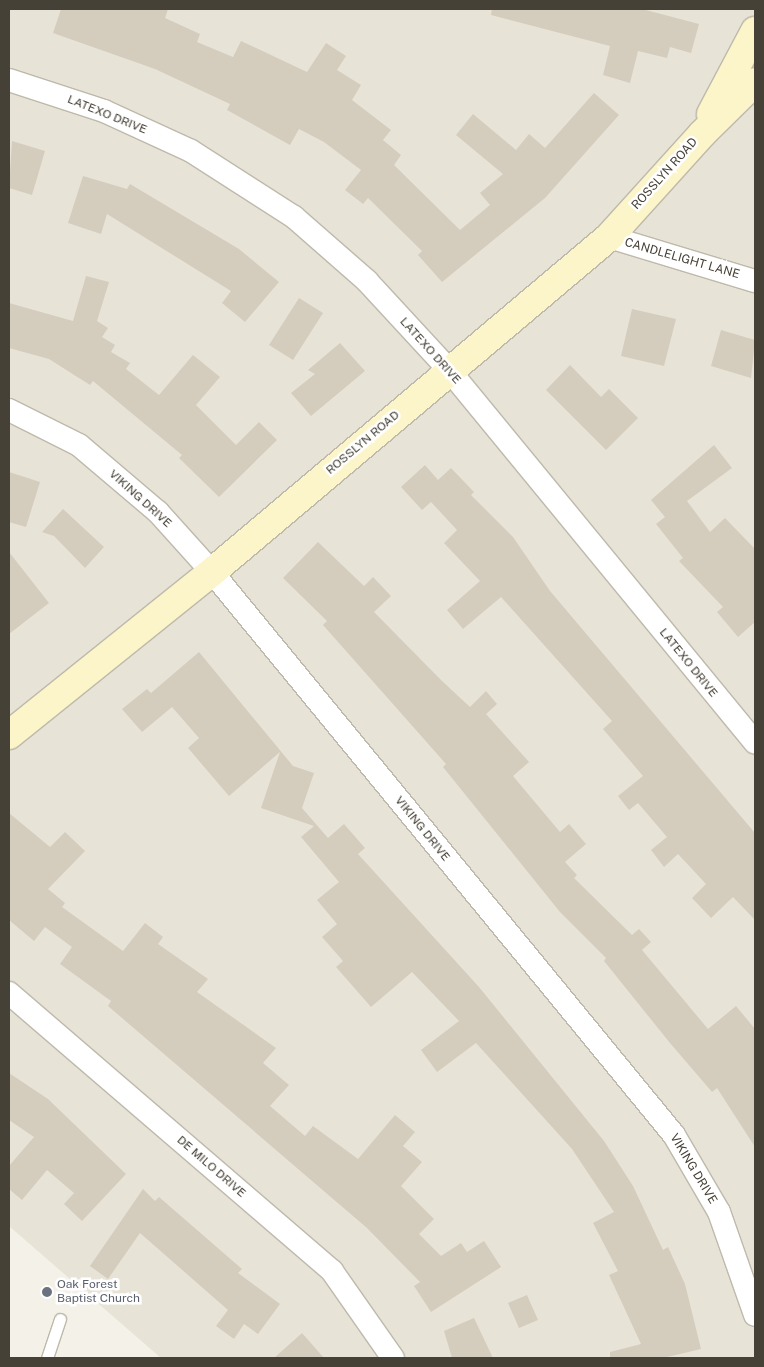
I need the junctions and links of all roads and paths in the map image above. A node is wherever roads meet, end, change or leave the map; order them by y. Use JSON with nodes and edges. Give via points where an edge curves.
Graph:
{"nodes":[{"id":1,"x":755,"y":31,"type":"edge"},
{"id":2,"x":9,"y":80,"type":"edge"},
{"id":3,"x":755,"y":82,"type":"edge"},
{"id":4,"x":702,"y":134,"type":"junction"},
{"id":5,"x":609,"y":237,"type":"junction"},
{"id":6,"x":755,"y":280,"type":"edge"},
{"id":7,"x":449,"y":370,"type":"junction"},
{"id":8,"x":9,"y":410,"type":"edge"},
{"id":9,"x":212,"y":572,"type":"junction"},
{"id":10,"x":9,"y":735,"type":"edge"},
{"id":11,"x":755,"y":743,"type":"edge"},
{"id":12,"x":9,"y":993,"type":"edge"},
{"id":13,"x":755,"y":1315,"type":"edge"},
{"id":14,"x":60,"y":1319,"type":"dead end"},
{"id":15,"x":47,"y":1358,"type":"edge"},
{"id":16,"x":393,"y":1358,"type":"edge"}],
"edges":[{"from":1,"to":4,"type":"street","name":"ROSSLYN ROAD"},
{"from":2,"to":7,"type":"street","name":"LATEXO DRIVE","via":[[104,111],[191,151],[294,217],[366,281]]},
{"from":3,"to":4,"type":"street","name":"ROSSLYN ROAD"},
{"from":4,"to":5,"type":"street","name":"ROSSLYN ROAD"},
{"from":5,"to":6,"type":"street","name":"CANDLELIGHT LANE"},
{"from":5,"to":7,"type":"street","name":"ROSSLYN ROAD"},
{"from":7,"to":9,"type":"street","name":"ROSSLYN ROAD"},
{"from":7,"to":11,"type":"street","name":"LATEXO DRIVE"},
{"from":8,"to":9,"type":"street","name":"VIKING DRIVE","via":[[79,445],[158,512]]},
{"from":9,"to":10,"type":"street","name":"ROSSLYN ROAD"},
{"from":9,"to":13,"type":"street","name":"VIKING DRIVE","via":[[674,1135],[718,1212]]},
{"from":12,"to":16,"type":"street","name":"DE MILO DRIVE","via":[[332,1271]]},
{"from":14,"to":15,"type":"lane"}]}
